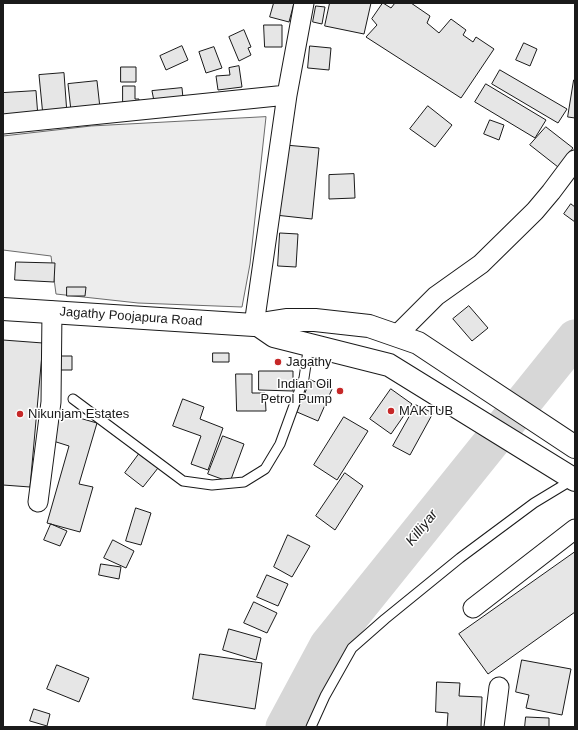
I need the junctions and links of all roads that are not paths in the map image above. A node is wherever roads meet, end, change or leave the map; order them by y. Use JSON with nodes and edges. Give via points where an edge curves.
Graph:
{"nodes":[{"id":1,"x":304,"y":3,"type":"edge"},
{"id":2,"x":287,"y":95,"type":"junction"},
{"id":3,"x":3,"y":124,"type":"edge"},
{"id":4,"x":575,"y":160,"type":"edge"},
{"id":5,"x":3,"y":309,"type":"edge"},
{"id":6,"x":52,"y":311,"type":"junction"},
{"id":7,"x":256,"y":325,"type":"junction"},
{"id":8,"x":397,"y":335,"type":"junction"},
{"id":9,"x":309,"y":344,"type":"junction"},
{"id":10,"x":73,"y":399,"type":"dead end"},
{"id":11,"x":575,"y":447,"type":"edge"},
{"id":12,"x":570,"y":478,"type":"edge"},
{"id":13,"x":38,"y":502,"type":"dead end"},
{"id":14,"x":575,"y":529,"type":"edge"},
{"id":15,"x":473,"y":608,"type":"dead end"},
{"id":16,"x":499,"y":687,"type":"dead end"},
{"id":17,"x":311,"y":727,"type":"edge"},
{"id":18,"x":494,"y":727,"type":"edge"}],
"edges":[{"from":1,"to":2,"type":"street"},
{"from":2,"to":3,"type":"street"},
{"from":2,"to":7,"type":"street"},
{"from":4,"to":8,"type":"street","via":[[535,211],[486,259],[436,296]]},
{"from":5,"to":6,"type":"main road","name":"Jagathy Poojapura Road"},
{"from":6,"to":7,"type":"main road","name":"Jagathy Poojapura Road"},
{"from":6,"to":13,"type":"street","via":[[51,402]]},
{"from":7,"to":8,"type":"main road","name":"Jagathy Poojapura Road","via":[[286,320],[315,320],[369,326]]},
{"from":7,"to":9,"type":"main road","via":[[274,336]]},
{"from":8,"to":11,"type":"main road","name":"Jagathy Poojapura Road","via":[[418,343]]},
{"from":9,"to":10,"type":"lane","via":[[304,378],[280,444],[265,469],[244,482],[212,485],[183,481]]},
{"from":9,"to":12,"type":"main road","via":[[389,365]]},
{"from":12,"to":17,"type":"lane","via":[[460,558],[352,648]]},
{"from":14,"to":15,"type":"street"},
{"from":16,"to":18,"type":"street"}]}
